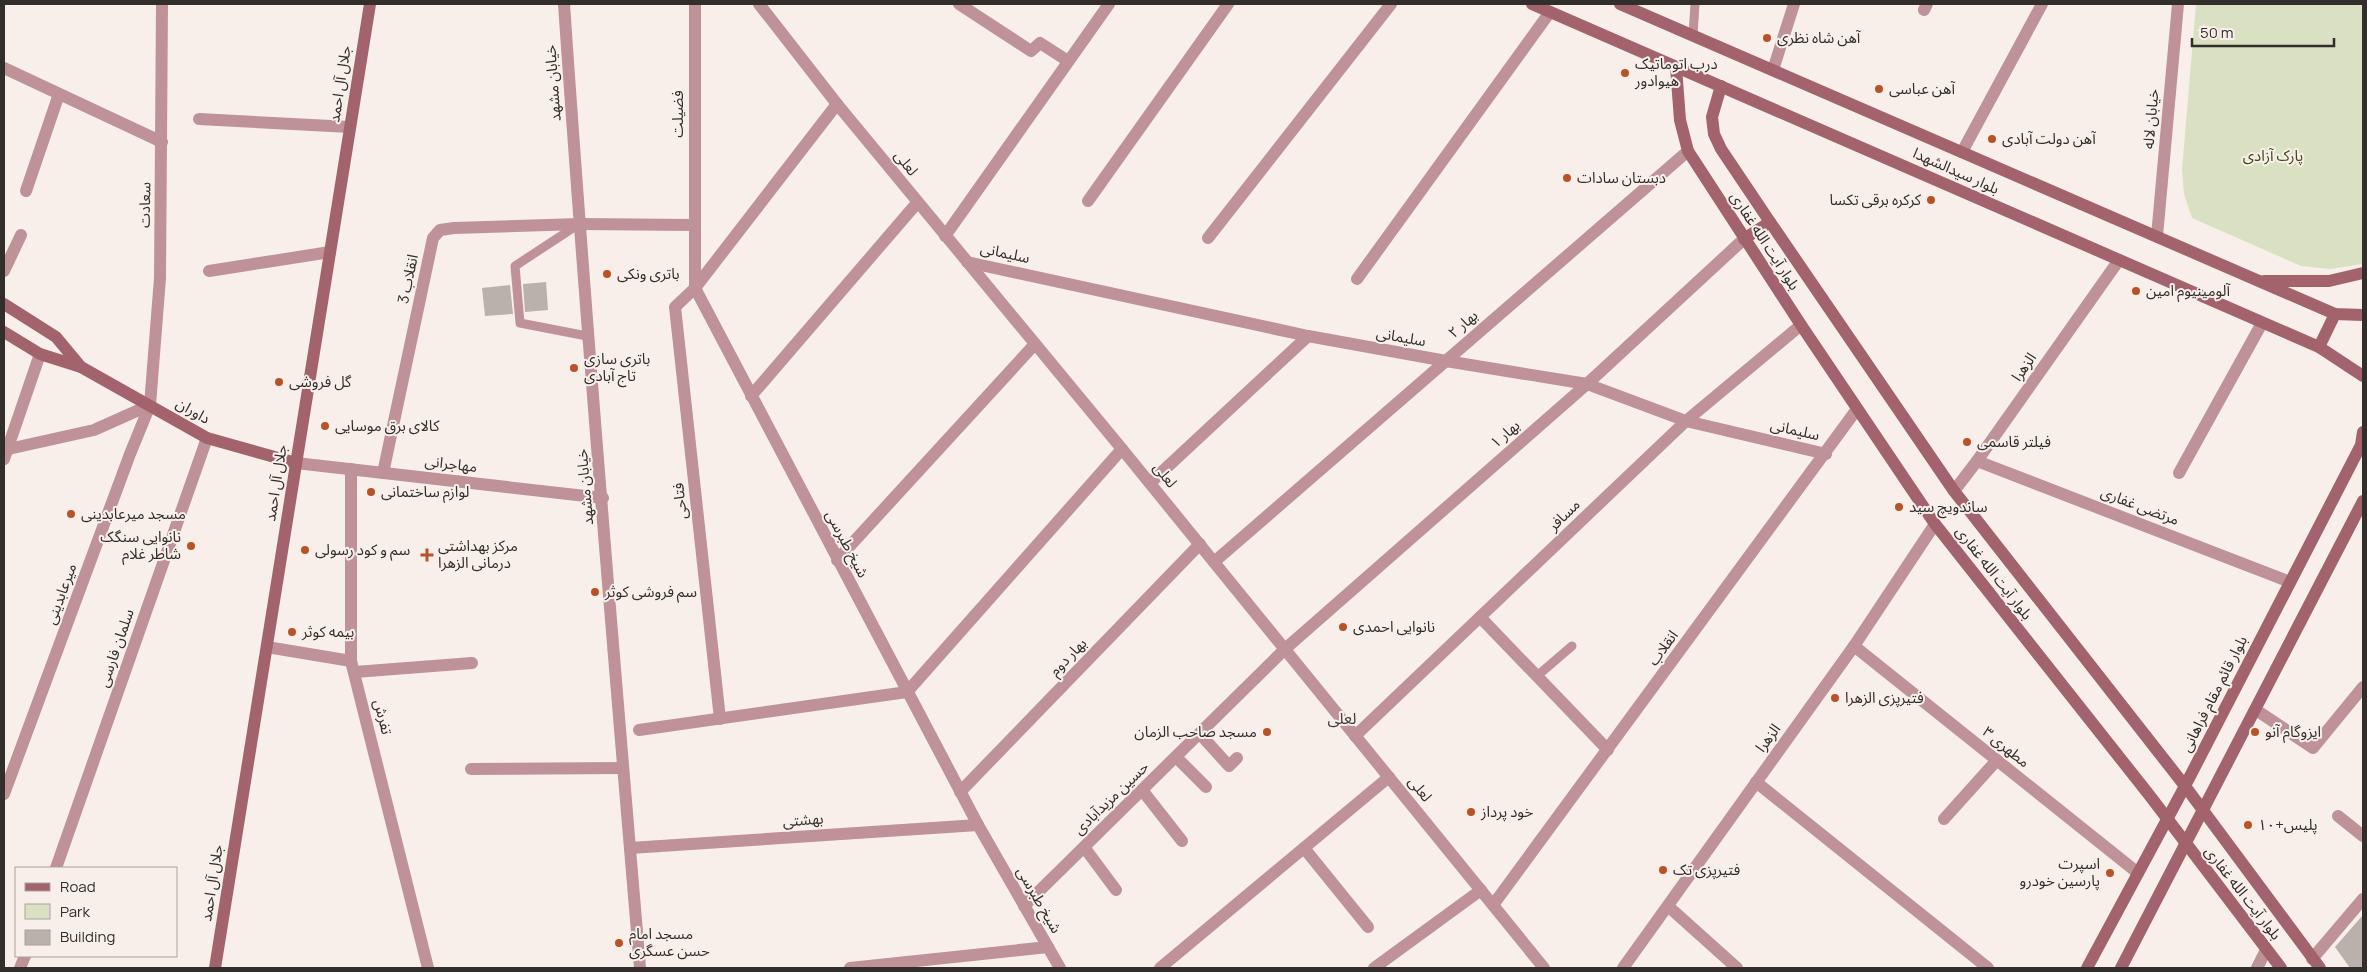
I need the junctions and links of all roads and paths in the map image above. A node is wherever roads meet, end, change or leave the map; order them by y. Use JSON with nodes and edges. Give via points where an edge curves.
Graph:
{"nodes":[{"id":1,"x":162,"y":4,"type":"edge"},
{"id":2,"x":370,"y":4,"type":"edge"},
{"id":3,"x":564,"y":4,"type":"edge"},
{"id":4,"x":695,"y":4,"type":"edge"},
{"id":5,"x":759,"y":4,"type":"edge"},
{"id":6,"x":959,"y":4,"type":"edge"},
{"id":7,"x":1109,"y":4,"type":"edge"},
{"id":8,"x":1228,"y":4,"type":"edge"},
{"id":9,"x":1390,"y":4,"type":"edge"},
{"id":10,"x":1532,"y":4,"type":"edge"},
{"id":11,"x":1620,"y":4,"type":"edge"},
{"id":12,"x":1695,"y":4,"type":"edge"},
{"id":13,"x":1794,"y":4,"type":"edge"},
{"id":14,"x":2042,"y":4,"type":"edge"},
{"id":15,"x":2178,"y":4,"type":"edge"},
{"id":16,"x":1553,"y":8,"type":"edge"},
{"id":17,"x":1693,"y":35,"type":"junction"},
{"id":18,"x":1068,"y":61,"type":"junction"},
{"id":19,"x":1676,"y":66,"type":"junction"},
{"id":20,"x":4,"y":68,"type":"edge"},
{"id":21,"x":1773,"y":70,"type":"junction"},
{"id":22,"x":1721,"y":86,"type":"junction"},
{"id":23,"x":59,"y":94,"type":"junction"},
{"id":24,"x":837,"y":104,"type":"junction"},
{"id":25,"x":199,"y":120,"type":"dead end"},
{"id":26,"x":350,"y":127,"type":"junction"},
{"id":27,"x":162,"y":142,"type":"junction"},
{"id":28,"x":1688,"y":151,"type":"junction"},
{"id":29,"x":1962,"y":152,"type":"junction"},
{"id":30,"x":26,"y":191,"type":"dead end"},
{"id":31,"x":1088,"y":201,"type":"dead end"},
{"id":32,"x":918,"y":203,"type":"junction"},
{"id":33,"x":1770,"y":222,"type":"junction"},
{"id":34,"x":579,"y":224,"type":"junction"},
{"id":35,"x":694,"y":225,"type":"junction"},
{"id":36,"x":21,"y":235,"type":"dead end"},
{"id":37,"x":945,"y":236,"type":"junction"},
{"id":38,"x":2156,"y":236,"type":"junction"},
{"id":39,"x":1208,"y":238,"type":"dead end"},
{"id":40,"x":1744,"y":239,"type":"junction"},
{"id":41,"x":330,"y":252,"type":"junction"},
{"id":42,"x":2118,"y":260,"type":"junction"},
{"id":43,"x":967,"y":262,"type":"junction"},
{"id":44,"x":4,"y":271,"type":"edge"},
{"id":45,"x":209,"y":271,"type":"dead end"},
{"id":46,"x":2363,"y":273,"type":"edge"},
{"id":47,"x":1357,"y":279,"type":"dead end"},
{"id":48,"x":2259,"y":281,"type":"junction"},
{"id":49,"x":695,"y":288,"type":"junction"},
{"id":50,"x":4,"y":304,"type":"edge"},
{"id":51,"x":2335,"y":314,"type":"junction"},
{"id":52,"x":2363,"y":315,"type":"edge"},
{"id":53,"x":2262,"y":322,"type":"junction"},
{"id":54,"x":1800,"y":325,"type":"junction"},
{"id":55,"x":4,"y":332,"type":"edge"},
{"id":56,"x":587,"y":336,"type":"junction"},
{"id":57,"x":1308,"y":336,"type":"junction"},
{"id":58,"x":1035,"y":344,"type":"junction"},
{"id":59,"x":2319,"y":347,"type":"junction"},
{"id":60,"x":40,"y":354,"type":"junction"},
{"id":61,"x":1446,"y":361,"type":"junction"},
{"id":62,"x":81,"y":367,"type":"junction"},
{"id":63,"x":2363,"y":376,"type":"edge"},
{"id":64,"x":1586,"y":384,"type":"junction"},
{"id":65,"x":751,"y":396,"type":"junction"},
{"id":66,"x":150,"y":405,"type":"junction"},
{"id":67,"x":1857,"y":409,"type":"junction"},
{"id":68,"x":1686,"y":421,"type":"junction"},
{"id":69,"x":2363,"y":432,"type":"edge"},
{"id":70,"x":207,"y":438,"type":"junction"},
{"id":71,"x":1122,"y":449,"type":"junction"},
{"id":72,"x":5,"y":453,"type":"edge"},
{"id":73,"x":1826,"y":454,"type":"junction"},
{"id":74,"x":1977,"y":461,"type":"junction"},
{"id":75,"x":296,"y":463,"type":"junction"},
{"id":76,"x":351,"y":469,"type":"junction"},
{"id":77,"x":383,"y":473,"type":"junction"},
{"id":78,"x":2179,"y":473,"type":"dead end"},
{"id":79,"x":1150,"y":482,"type":"junction"},
{"id":80,"x":1954,"y":491,"type":"junction"},
{"id":81,"x":603,"y":498,"type":"junction"},
{"id":82,"x":2363,"y":501,"type":"edge"},
{"id":83,"x":1935,"y":524,"type":"junction"},
{"id":84,"x":1200,"y":544,"type":"junction"},
{"id":85,"x":837,"y":560,"type":"junction"},
{"id":86,"x":1214,"y":562,"type":"junction"},
{"id":87,"x":2290,"y":582,"type":"junction"},
{"id":88,"x":1480,"y":617,"type":"junction"},
{"id":89,"x":1572,"y":646,"type":"dead end"},
{"id":90,"x":1854,"y":646,"type":"junction"},
{"id":91,"x":266,"y":647,"type":"junction"},
{"id":92,"x":1285,"y":649,"type":"junction"},
{"id":93,"x":472,"y":663,"type":"dead end"},
{"id":94,"x":353,"y":667,"type":"junction"},
{"id":95,"x":1537,"y":676,"type":"junction"},
{"id":96,"x":2363,"y":687,"type":"edge"},
{"id":97,"x":907,"y":692,"type":"junction"},
{"id":98,"x":2256,"y":710,"type":"junction"},
{"id":99,"x":720,"y":719,"type":"junction"},
{"id":100,"x":639,"y":730,"type":"dead end"},
{"id":101,"x":1200,"y":734,"type":"junction"},
{"id":102,"x":1356,"y":736,"type":"junction"},
{"id":103,"x":1608,"y":750,"type":"junction"},
{"id":104,"x":1176,"y":757,"type":"junction"},
{"id":105,"x":1237,"y":758,"type":"dead end"},
{"id":106,"x":1997,"y":760,"type":"junction"},
{"id":107,"x":622,"y":768,"type":"junction"},
{"id":108,"x":471,"y":769,"type":"dead end"},
{"id":109,"x":1389,"y":777,"type":"junction"},
{"id":110,"x":1756,"y":782,"type":"junction"},
{"id":111,"x":2185,"y":786,"type":"junction"},
{"id":112,"x":1206,"y":787,"type":"dead end"},
{"id":113,"x":1142,"y":790,"type":"junction"},
{"id":114,"x":960,"y":792,"type":"junction"},
{"id":115,"x":4,"y":794,"type":"edge"},
{"id":116,"x":2203,"y":812,"type":"junction"},
{"id":117,"x":2338,"y":816,"type":"dead end"},
{"id":118,"x":1944,"y":819,"type":"dead end"},
{"id":119,"x":2167,"y":819,"type":"junction"},
{"id":120,"x":978,"y":824,"type":"junction"},
{"id":121,"x":2363,"y":836,"type":"edge"},
{"id":122,"x":1182,"y":841,"type":"dead end"},
{"id":123,"x":2186,"y":845,"type":"junction"},
{"id":124,"x":1084,"y":846,"type":"junction"},
{"id":125,"x":630,"y":848,"type":"junction"},
{"id":126,"x":1304,"y":848,"type":"junction"},
{"id":127,"x":56,"y":867,"type":"edge"},
{"id":128,"x":2138,"y":873,"type":"junction"},
{"id":129,"x":1116,"y":890,"type":"dead end"},
{"id":130,"x":1481,"y":890,"type":"junction"},
{"id":131,"x":2363,"y":899,"type":"edge"},
{"id":132,"x":1024,"y":906,"type":"junction"},
{"id":133,"x":1493,"y":906,"type":"junction"},
{"id":134,"x":1669,"y":907,"type":"junction"},
{"id":135,"x":1368,"y":927,"type":"dead end"},
{"id":136,"x":1048,"y":947,"type":"junction"},
{"id":137,"x":2266,"y":950,"type":"junction"},
{"id":138,"x":2316,"y":963,"type":"edge"},
{"id":139,"x":215,"y":968,"type":"edge"},
{"id":140,"x":428,"y":968,"type":"edge"},
{"id":141,"x":640,"y":968,"type":"edge"},
{"id":142,"x":850,"y":968,"type":"edge"},
{"id":143,"x":1060,"y":968,"type":"edge"},
{"id":144,"x":1160,"y":968,"type":"edge"},
{"id":145,"x":1374,"y":968,"type":"edge"},
{"id":146,"x":1544,"y":968,"type":"edge"},
{"id":147,"x":1623,"y":968,"type":"edge"},
{"id":148,"x":1737,"y":968,"type":"edge"},
{"id":149,"x":1988,"y":968,"type":"edge"},
{"id":150,"x":2088,"y":968,"type":"edge"},
{"id":151,"x":2121,"y":968,"type":"edge"},
{"id":152,"x":2257,"y":968,"type":"edge"},
{"id":153,"x":2281,"y":968,"type":"edge"}],
"edges":[{"from":1,"to":27,"type":"street","name":"سعادت"},
{"from":2,"to":26,"type":"main road","name":"جلال آل احمد"},
{"from":3,"to":34,"type":"street","name":"خیابان مشهد"},
{"from":4,"to":35,"type":"street","name":"فضیلت"},
{"from":5,"to":24,"type":"street","name":"لعلی"},
{"from":6,"to":18,"type":"street","via":[[1031,51],[1040,43]]},
{"from":7,"to":18,"type":"street"},
{"from":8,"to":31,"type":"street"},
{"from":9,"to":39,"type":"street"},
{"from":10,"to":16,"type":"main road","name":"بلوار سیدالشهدا"},
{"from":11,"to":17,"type":"main road","name":"بلوار سیدالشهدا"},
{"from":12,"to":17,"type":"lane"},
{"from":13,"to":21,"type":"street"},
{"from":14,"to":29,"type":"street"},
{"from":15,"to":38,"type":"street","name":"خیابان لاله"},
{"from":16,"to":19,"type":"main road","name":"بلوار سیدالشهدا"},
{"from":16,"to":47,"type":"street"},
{"from":17,"to":21,"type":"main road","name":"بلوار سیدالشهدا"},
{"from":18,"to":37,"type":"street"},
{"from":19,"to":22,"type":"main road","name":"بلوار سیدالشهدا"},
{"from":19,"to":28,"type":"main road","name":"بلوار آیت الله غفاری","via":[[1680,120]]},
{"from":20,"to":23,"type":"street"},
{"from":21,"to":29,"type":"main road","name":"بلوار سیدالشهدا"},
{"from":22,"to":33,"type":"main road","name":"بلوار آیت الله غفاری","via":[[1712,117],[1714,134]]},
{"from":22,"to":42,"type":"main road","name":"بلوار سیدالشهدا"},
{"from":23,"to":27,"type":"street"},
{"from":23,"to":30,"type":"street"},
{"from":24,"to":32,"type":"street","name":"لعلی"},
{"from":24,"to":49,"type":"street"},
{"from":25,"to":26,"type":"street"},
{"from":26,"to":41,"type":"main road","name":"جلال آل احمد"},
{"from":27,"to":66,"type":"street","name":"سعادت","via":[[160,278]]},
{"from":28,"to":40,"type":"main road","name":"بلوار آیت الله غفاری"},
{"from":28,"to":61,"type":"street","name":"بهار ۲"},
{"from":29,"to":38,"type":"main road","name":"بلوار سیدالشهدا"},
{"from":32,"to":37,"type":"street","name":"لعلی"},
{"from":32,"to":65,"type":"street"},
{"from":33,"to":40,"type":"main road"},
{"from":33,"to":80,"type":"main road","name":"بلوار آیت الله غفاری"},
{"from":34,"to":35,"type":"street"},
{"from":34,"to":56,"type":"street","name":"خیابان مشهد"},
{"from":34,"to":56,"type":"lane","via":[[515,266],[520,323]]},
{"from":34,"to":77,"type":"street","name":"انقلاب 3","via":[[454,228],[440,230],[433,238]]},
{"from":35,"to":49,"type":"street","name":"شیخ طبرسی"},
{"from":36,"to":44,"type":"street"},
{"from":37,"to":43,"type":"street","name":"لعلی"},
{"from":38,"to":48,"type":"main road","name":"بلوار سیدالشهدا"},
{"from":40,"to":54,"type":"main road","name":"بلوار آیت الله غفاری"},
{"from":40,"to":64,"type":"street","name":"بهار ۱"},
{"from":41,"to":45,"type":"street"},
{"from":41,"to":75,"type":"main road","name":"جلال آل احمد"},
{"from":42,"to":53,"type":"main road","name":"بلوار سیدالشهدا"},
{"from":42,"to":74,"type":"street","name":"الزهرا"},
{"from":43,"to":57,"type":"street","name":"سلیمانی"},
{"from":43,"to":58,"type":"street","name":"لعلی"},
{"from":46,"to":48,"type":"main road","via":[[2329,281]]},
{"from":48,"to":51,"type":"main road","name":"بلوار سیدالشهدا"},
{"from":49,"to":65,"type":"street","name":"شیخ طبرسی"},
{"from":49,"to":99,"type":"street","name":"فتاحی","via":[[675,307]]},
{"from":50,"to":62,"type":"main road","name":"داوران","via":[[56,337]]},
{"from":51,"to":52,"type":"main road","name":"بلوار سیدالشهدا"},
{"from":51,"to":59,"type":"main road"},
{"from":53,"to":59,"type":"main road","name":"بلوار سیدالشهدا"},
{"from":53,"to":78,"type":"street"},
{"from":54,"to":67,"type":"main road","name":"بلوار آیت الله غفاری"},
{"from":54,"to":68,"type":"street","name":"مسافر"},
{"from":55,"to":60,"type":"main road","name":"داوران"},
{"from":56,"to":81,"type":"street","name":"خیابان مشهد"},
{"from":57,"to":61,"type":"street","name":"سلیمانی"},
{"from":57,"to":79,"type":"street"},
{"from":58,"to":71,"type":"street","name":"لعلی"},
{"from":58,"to":85,"type":"street"},
{"from":59,"to":63,"type":"main road","name":"بلوار سیدالشهدا"},
{"from":60,"to":62,"type":"main road","name":"داوران"},
{"from":60,"to":72,"type":"street"},
{"from":61,"to":64,"type":"street","name":"سلیمانی"},
{"from":61,"to":86,"type":"street","name":"بهار ۲"},
{"from":62,"to":66,"type":"main road","name":"داوران"},
{"from":64,"to":68,"type":"street","name":"سلیمانی"},
{"from":64,"to":92,"type":"street","name":"بهار ۱"},
{"from":65,"to":85,"type":"street","name":"شیخ طبرسی"},
{"from":66,"to":70,"type":"main road","name":"داوران"},
{"from":66,"to":72,"type":"street","via":[[94,430]]},
{"from":66,"to":115,"type":"street","name":"میرعابدینی"},
{"from":67,"to":73,"type":"street","name":"انقلاب"},
{"from":67,"to":83,"type":"main road","name":"بلوار آیت الله غفاری"},
{"from":68,"to":73,"type":"street","name":"سلیمانی"},
{"from":68,"to":88,"type":"street","name":"مسافر"},
{"from":69,"to":87,"type":"main road","name":"بلوار قائم مقام فراهانی","via":[[2361,445]]},
{"from":70,"to":75,"type":"main road","name":"داوران"},
{"from":70,"to":127,"type":"street","name":"سلمان فارسی"},
{"from":71,"to":79,"type":"street","name":"لعلی"},
{"from":71,"to":97,"type":"street"},
{"from":73,"to":103,"type":"street","name":"انقلاب"},
{"from":74,"to":80,"type":"street","name":"الزهرا"},
{"from":74,"to":87,"type":"street","name":"مرتضی غفاری"},
{"from":75,"to":76,"type":"street","name":"مهاجرانی"},
{"from":75,"to":91,"type":"main road","name":"جلال آل احمد"},
{"from":76,"to":77,"type":"street","name":"مهاجرانی"},
{"from":76,"to":94,"type":"street","name":"تفرش"},
{"from":77,"to":81,"type":"street","name":"مهاجرانی"},
{"from":79,"to":84,"type":"street","name":"لعلی"},
{"from":80,"to":111,"type":"main road","name":"بلوار آیت الله غفاری"},
{"from":81,"to":107,"type":"street","name":"خیابان مشهد"},
{"from":82,"to":98,"type":"main road"},
{"from":83,"to":90,"type":"street","name":"الزهرا"},
{"from":83,"to":119,"type":"main road","name":"بلوار آیت الله غفاری"},
{"from":84,"to":86,"type":"street","name":"لعلی"},
{"from":84,"to":114,"type":"street","name":"بهار دوم"},
{"from":85,"to":97,"type":"street","name":"شیخ طبرسی"},
{"from":86,"to":92,"type":"street","name":"لعلی"},
{"from":87,"to":111,"type":"main road","name":"بلوار قائم مقام فراهانی"},
{"from":88,"to":95,"type":"street"},
{"from":88,"to":102,"type":"street","name":"مسافر"},
{"from":89,"to":95,"type":"lane"},
{"from":90,"to":106,"type":"street","name":"مطهری ۳"},
{"from":90,"to":110,"type":"street","name":"الزهرا"},
{"from":91,"to":94,"type":"street"},
{"from":91,"to":139,"type":"main road","name":"جلال آل احمد"},
{"from":92,"to":101,"type":"street","name":"حسین مزیدآبادی"},
{"from":92,"to":102,"type":"street","name":"لعلی"},
{"from":93,"to":94,"type":"street"},
{"from":94,"to":140,"type":"street","name":"تفرش"},
{"from":95,"to":103,"type":"street"},
{"from":96,"to":98,"type":"street","via":[[2313,748]]},
{"from":97,"to":99,"type":"street"},
{"from":97,"to":114,"type":"street","name":"شیخ طبرسی"},
{"from":98,"to":116,"type":"main road"},
{"from":99,"to":100,"type":"street"},
{"from":101,"to":104,"type":"street","name":"حسین مزیدآبادی"},
{"from":101,"to":105,"type":"street","via":[[1230,766]]},
{"from":102,"to":109,"type":"street","name":"لعلی"},
{"from":103,"to":133,"type":"street","name":"انقلاب"},
{"from":104,"to":112,"type":"street"},
{"from":104,"to":113,"type":"street","name":"حسین مزیدآبادی"},
{"from":106,"to":118,"type":"street"},
{"from":106,"to":128,"type":"street","name":"مطهری ۳"},
{"from":107,"to":108,"type":"street"},
{"from":107,"to":125,"type":"street","name":"خیابان مشهد"},
{"from":109,"to":126,"type":"street"},
{"from":109,"to":130,"type":"street","name":"لعلی"},
{"from":110,"to":134,"type":"street","name":"الزهرا"},
{"from":110,"to":149,"type":"street"},
{"from":111,"to":116,"type":"main road","name":"بلوار آیت الله غفاری"},
{"from":111,"to":119,"type":"main road","name":"بلوار قائم مقام فراهانی"},
{"from":113,"to":122,"type":"street"},
{"from":113,"to":124,"type":"street","name":"حسین مزیدآبادی"},
{"from":114,"to":120,"type":"street","name":"شیخ طبرسی"},
{"from":116,"to":123,"type":"main road"},
{"from":116,"to":138,"type":"main road","name":"بلوار آیت الله غفاری"},
{"from":117,"to":121,"type":"street"},
{"from":119,"to":123,"type":"main road","name":"بلوار آیت الله غفاری"},
{"from":119,"to":128,"type":"main road","name":"بلوار قائم مقام فراهانی"},
{"from":120,"to":125,"type":"street","name":"بهشتی"},
{"from":120,"to":132,"type":"street","name":"شیخ طبرسی"},
{"from":123,"to":137,"type":"main road","name":"بلوار آیت الله غفاری"},
{"from":123,"to":151,"type":"main road"},
{"from":124,"to":129,"type":"street"},
{"from":124,"to":132,"type":"street","name":"حسین مزیدآبادی"},
{"from":125,"to":141,"type":"street","name":"خیابان مشهد"},
{"from":126,"to":135,"type":"street"},
{"from":126,"to":144,"type":"street"},
{"from":128,"to":150,"type":"main road","name":"بلوار قائم مقام فراهانی"},
{"from":130,"to":133,"type":"street","name":"لعلی"},
{"from":130,"to":145,"type":"street"},
{"from":131,"to":138,"type":"street"},
{"from":132,"to":136,"type":"street","name":"شیخ طبرسی"},
{"from":133,"to":146,"type":"street","name":"لعلی"},
{"from":134,"to":147,"type":"street","name":"الزهرا"},
{"from":134,"to":148,"type":"street"},
{"from":136,"to":142,"type":"street"},
{"from":136,"to":143,"type":"street","name":"شیخ طبرسی"},
{"from":137,"to":152,"type":"street"},
{"from":137,"to":153,"type":"main road","name":"بلوار آیت الله غفاری"}]}
